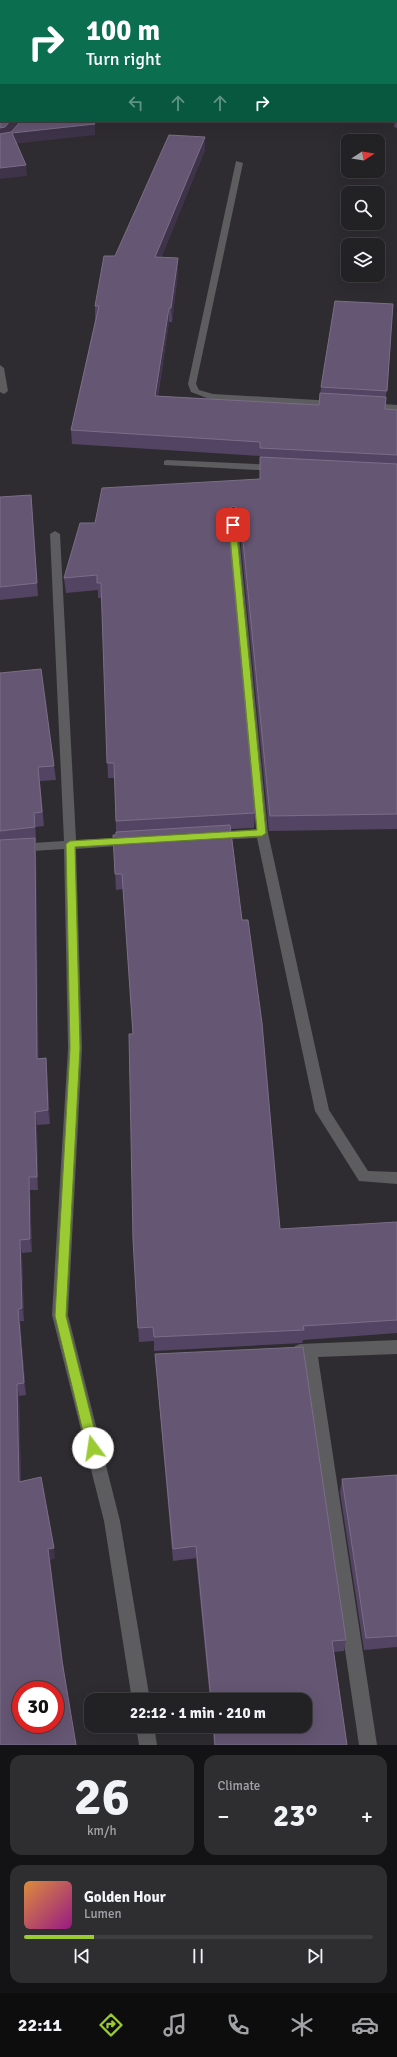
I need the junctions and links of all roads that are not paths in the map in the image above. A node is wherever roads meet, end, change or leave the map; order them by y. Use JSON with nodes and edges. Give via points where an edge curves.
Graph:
{"nodes":[{"id":1,"x":239,"y":163,"type":"dead end"},
{"id":2,"x":0,"y":368,"type":"edge"},
{"id":3,"x":4,"y":391,"type":"dead end"},
{"id":4,"x":343,"y":405,"type":"edge"},
{"id":5,"x":358,"y":406,"type":"edge"},
{"id":6,"x":397,"y":408,"type":"edge"},
{"id":7,"x":167,"y":463,"type":"dead end"},
{"id":8,"x":286,"y":469,"type":"edge"},
{"id":9,"x":233,"y":525,"type":"edge"},
{"id":10,"x":55,"y":534,"type":"dead end"},
{"id":11,"x":262,"y":833,"type":"junction"},
{"id":12,"x":206,"y":836,"type":"edge"},
{"id":13,"x":142,"y":840,"type":"edge"},
{"id":14,"x":70,"y":844,"type":"junction"},
{"id":15,"x":0,"y":849,"type":"edge"},
{"id":16,"x":397,"y":1178,"type":"edge"},
{"id":17,"x":397,"y":1347,"type":"edge"},
{"id":18,"x":308,"y":1351,"type":"junction"},
{"id":19,"x":286,"y":1352,"type":"edge"},
{"id":20,"x":140,"y":1693,"type":"edge"},
{"id":21,"x":146,"y":1733,"type":"edge"},
{"id":22,"x":148,"y":1745,"type":"edge"},
{"id":23,"x":368,"y":1745,"type":"edge"}],
"edges":[{"from":1,"to":4,"type":"street","via":[[192,384],[195,392],[212,397]]},
{"from":2,"to":3,"type":"street"},
{"from":5,"to":6,"type":"street"},
{"from":7,"to":8,"type":"street"},
{"from":9,"to":11,"type":"street"},
{"from":10,"to":14,"type":"street"},
{"from":11,"to":12,"type":"street"},
{"from":11,"to":16,"type":"street","via":[[322,1111],[364,1177]]},
{"from":13,"to":14,"type":"street"},
{"from":14,"to":15,"type":"street"},
{"from":14,"to":20,"type":"street","via":[[75,1048],[60,1316],[112,1521]]},
{"from":17,"to":18,"type":"street"},
{"from":18,"to":19,"type":"street"},
{"from":18,"to":23,"type":"street"},
{"from":21,"to":22,"type":"street"}]}
